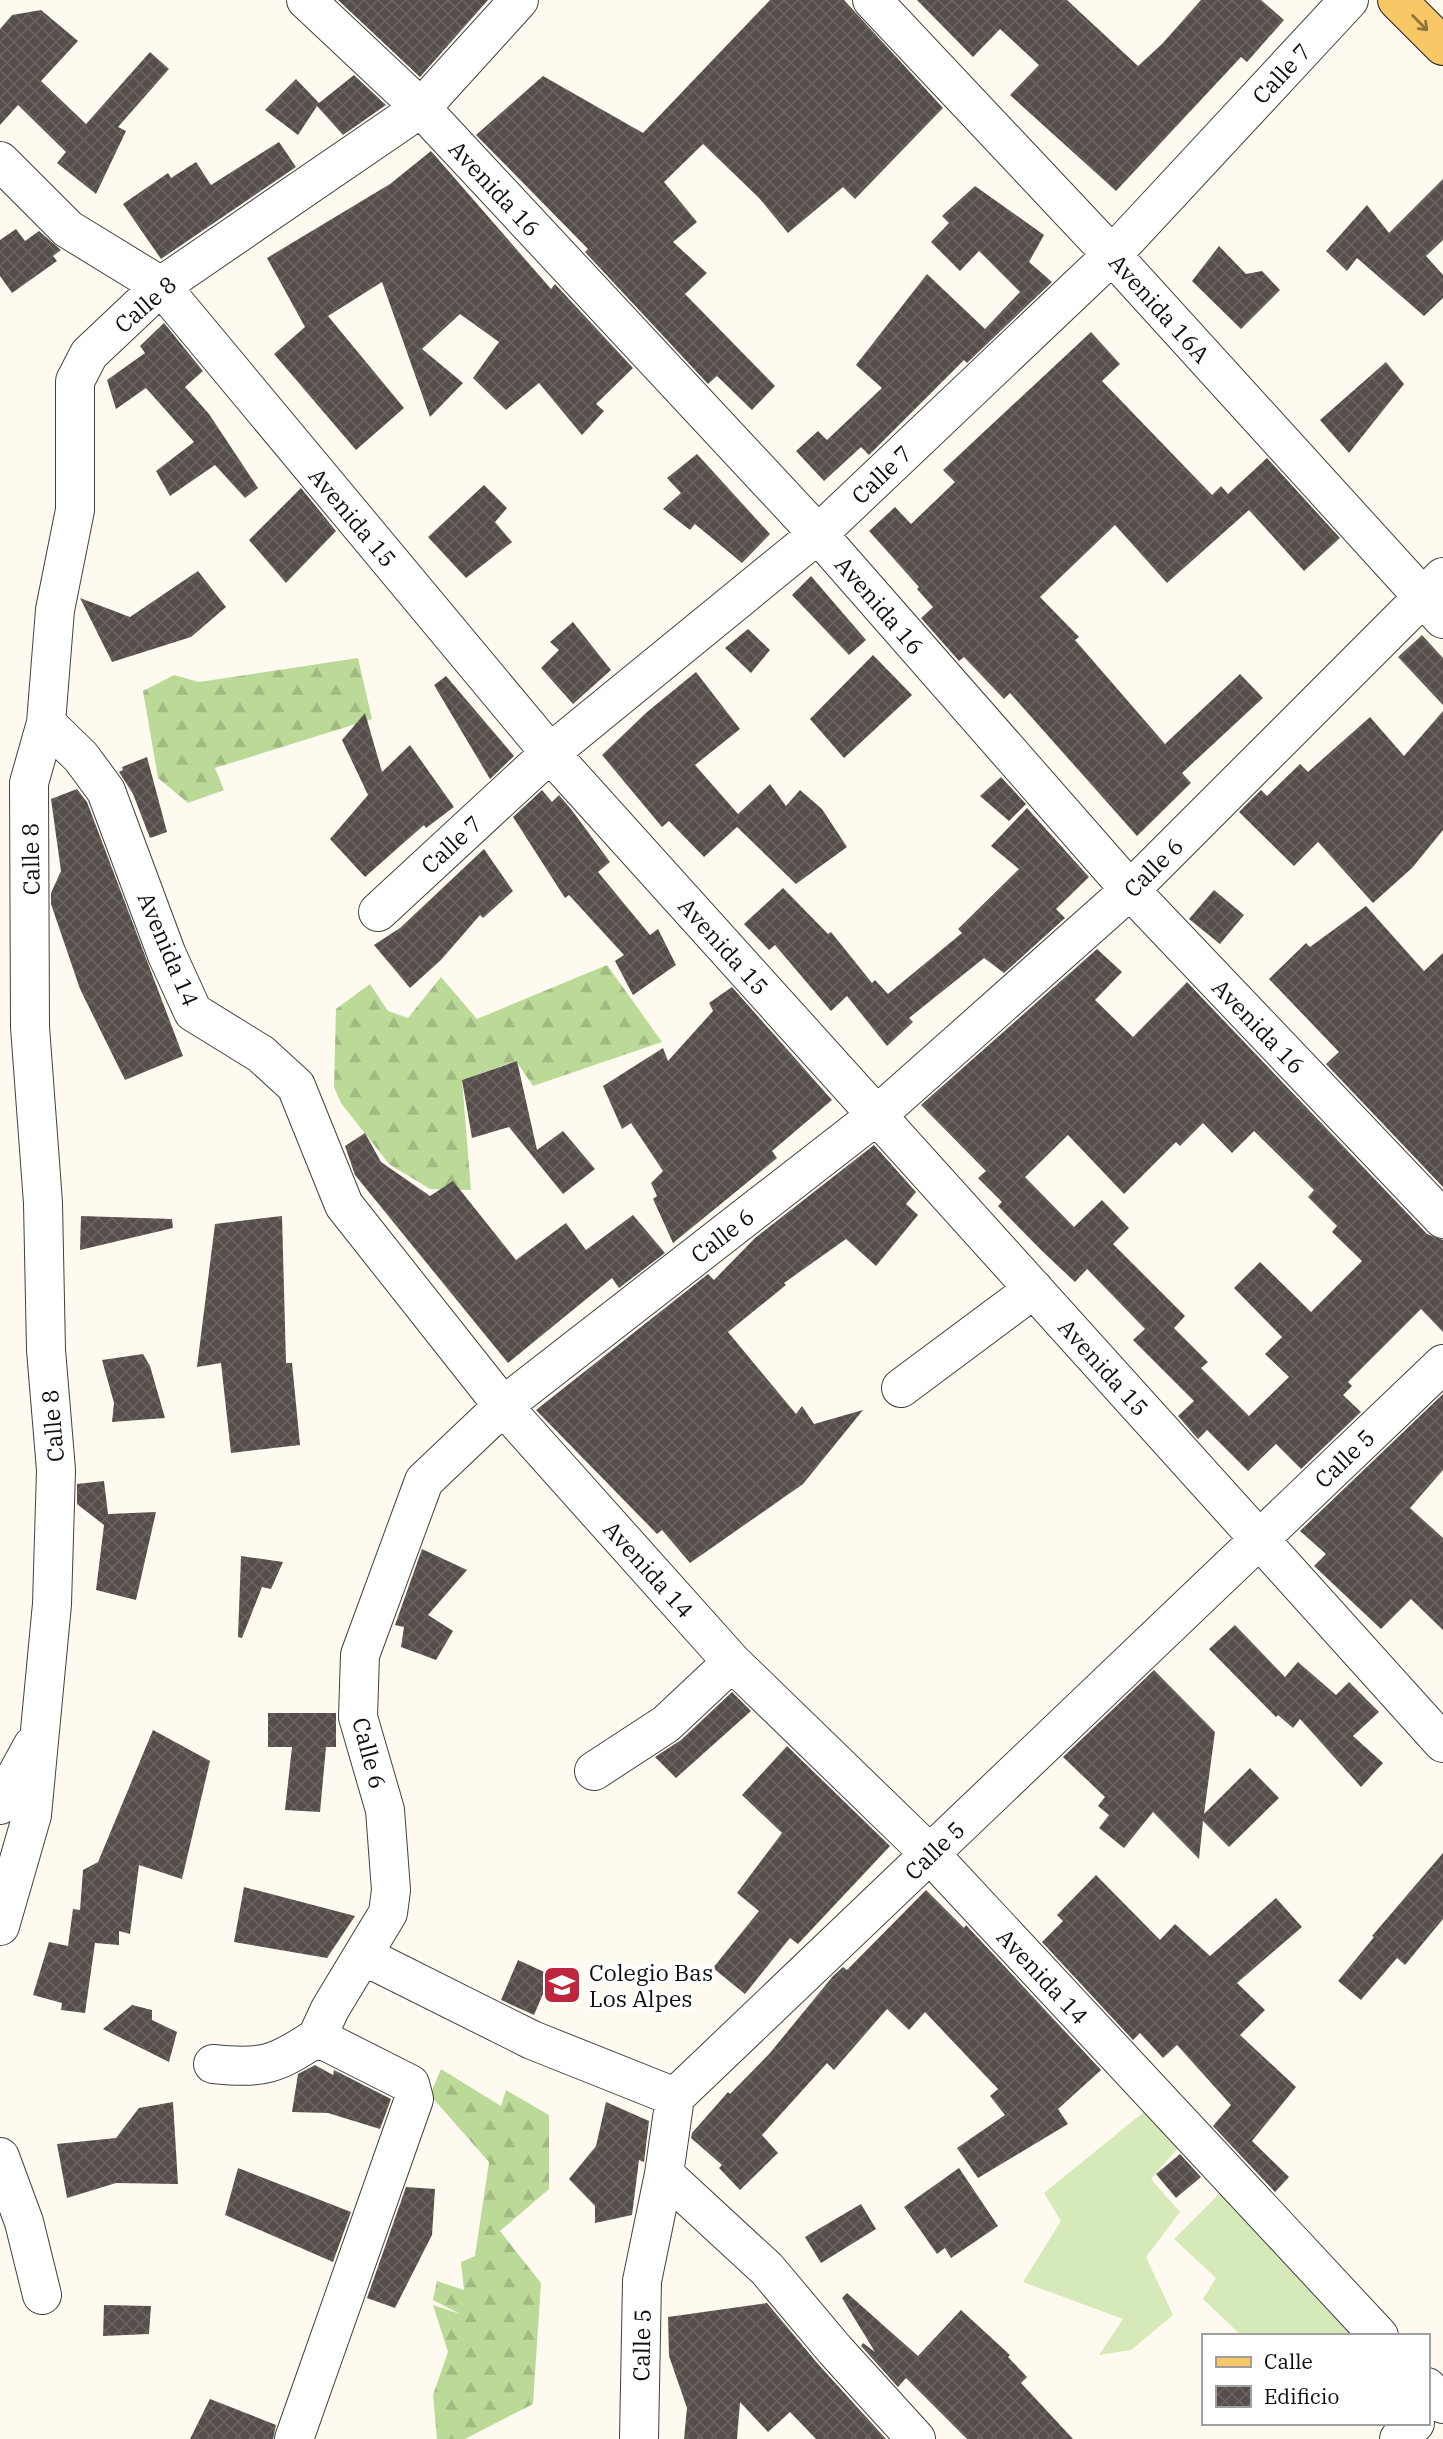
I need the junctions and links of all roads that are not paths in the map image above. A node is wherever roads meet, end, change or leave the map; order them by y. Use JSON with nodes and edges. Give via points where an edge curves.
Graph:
{"nodes":[{"id":1,"x":306,"y":0,"type":"edge"},
{"id":2,"x":519,"y":0,"type":"edge"},
{"id":3,"x":872,"y":0,"type":"edge"},
{"id":4,"x":1349,"y":0,"type":"edge"},
{"id":5,"x":1397,"y":0,"type":"edge"},
{"id":6,"x":1443,"y":46,"type":"edge"},
{"id":7,"x":421,"y":107,"type":"junction"},
{"id":8,"x":0,"y":160,"type":"edge"},
{"id":9,"x":1112,"y":255,"type":"junction"},
{"id":10,"x":161,"y":286,"type":"junction"},
{"id":11,"x":818,"y":534,"type":"junction"},
{"id":12,"x":1436,"y":598,"type":"edge"},
{"id":13,"x":46,"y":723,"type":"junction"},
{"id":14,"x":550,"y":753,"type":"junction"},
{"id":15,"x":1130,"y":890,"type":"junction"},
{"id":16,"x":378,"y":912,"type":"dead end"},
{"id":17,"x":877,"y":1115,"type":"junction"},
{"id":18,"x":1443,"y":1219,"type":"edge"},
{"id":19,"x":1034,"y":1289,"type":"junction"},
{"id":20,"x":1443,"y":1364,"type":"edge"},
{"id":21,"x":901,"y":1388,"type":"dead end"},
{"id":22,"x":503,"y":1406,"type":"junction"},
{"id":23,"x":1260,"y":1539,"type":"junction"},
{"id":24,"x":732,"y":1662,"type":"junction"},
{"id":25,"x":42,"y":1728,"type":"junction"},
{"id":26,"x":1443,"y":1743,"type":"edge"},
{"id":27,"x":594,"y":1771,"type":"dead end"},
{"id":28,"x":0,"y":1805,"type":"edge"},
{"id":29,"x":930,"y":1854,"type":"junction"},
{"id":30,"x":0,"y":1926,"type":"edge"},
{"id":31,"x":364,"y":1956,"type":"junction"},
{"id":32,"x":317,"y":2037,"type":"junction"},
{"id":33,"x":213,"y":2064,"type":"dead end"},
{"id":34,"x":675,"y":2097,"type":"junction"},
{"id":35,"x":0,"y":2157,"type":"edge"},
{"id":36,"x":664,"y":2175,"type":"junction"},
{"id":37,"x":42,"y":2295,"type":"dead end"},
{"id":38,"x":1377,"y":2334,"type":"edge"},
{"id":39,"x":1412,"y":2425,"type":"edge"},
{"id":40,"x":294,"y":2439,"type":"edge"},
{"id":41,"x":639,"y":2439,"type":"edge"},
{"id":42,"x":916,"y":2439,"type":"edge"},
{"id":43,"x":1399,"y":2439,"type":"edge"}],
"edges":[{"from":1,"to":7,"type":"street","name":"Avenida 16"},
{"from":2,"to":7,"type":"street","name":"Calle 8"},
{"from":3,"to":9,"type":"street","name":"Avenida 16A"},
{"from":4,"to":9,"type":"street","name":"Calle 7"},
{"from":5,"to":6,"type":"main road","one_way":true},
{"from":7,"to":10,"type":"street","name":"Calle 8"},
{"from":7,"to":11,"type":"street","name":"Avenida 16"},
{"from":8,"to":10,"type":"street","name":"Avenida 15","via":[[68,229]]},
{"from":9,"to":11,"type":"street","name":"Calle 7"},
{"from":9,"to":12,"type":"street","name":"Avenida 16A"},
{"from":10,"to":13,"type":"street","name":"Calle 8","via":[[89,354],[75,381],[75,510],[55,610]]},
{"from":10,"to":14,"type":"street","name":"Avenida 15"},
{"from":11,"to":14,"type":"street","name":"Calle 7"},
{"from":11,"to":15,"type":"street","name":"Avenida 16"},
{"from":12,"to":15,"type":"street","name":"Calle 6"},
{"from":13,"to":22,"type":"street","name":"Avenida 14","via":[[106,790],[193,1012],[261,1054],[296,1086],[344,1205]]},
{"from":13,"to":25,"type":"street","name":"Calle 8","via":[[29,783],[30,1027],[43,1203],[46,1350],[57,1470]]},
{"from":14,"to":16,"type":"street","name":"Calle 7"},
{"from":14,"to":17,"type":"street","name":"Avenida 15"},
{"from":15,"to":17,"type":"street","name":"Calle 6"},
{"from":15,"to":18,"type":"street","name":"Avenida 16"},
{"from":17,"to":19,"type":"street","name":"Avenida 15"},
{"from":17,"to":22,"type":"street","name":"Calle 6"},
{"from":19,"to":21,"type":"street"},
{"from":19,"to":23,"type":"street","name":"Avenida 15"},
{"from":20,"to":23,"type":"street","name":"Calle 5"},
{"from":22,"to":24,"type":"street","name":"Avenida 14"},
{"from":22,"to":31,"type":"street","name":"Calle 6","via":[[424,1481],[360,1655],[358,1717],[385,1810],[391,1890],[388,1913]]},
{"from":23,"to":26,"type":"street","name":"Avenida 15"},
{"from":23,"to":29,"type":"street","name":"Calle 5"},
{"from":24,"to":27,"type":"street","via":[[666,1724]]},
{"from":24,"to":29,"type":"street","name":"Avenida 14"},
{"from":25,"to":28,"type":"street"},
{"from":25,"to":30,"type":"street","name":"Calle 8","via":[[32,1815]]},
{"from":29,"to":34,"type":"street","name":"Calle 5"},
{"from":29,"to":38,"type":"street","name":"Avenida 14"},
{"from":31,"to":32,"type":"street","name":"Calle 6"},
{"from":31,"to":34,"type":"street","via":[[532,2040]]},
{"from":32,"to":33,"type":"street","via":[[284,2060],[250,2067]]},
{"from":32,"to":40,"type":"street","via":[[410,2084],[414,2099]]},
{"from":34,"to":36,"type":"street","name":"Calle 5"},
{"from":35,"to":37,"type":"street","via":[[24,2222]]},
{"from":36,"to":41,"type":"street","name":"Calle 5","via":[[642,2281]]},
{"from":36,"to":42,"type":"street","via":[[767,2269]]},
{"from":39,"to":43,"type":"street"}]}
